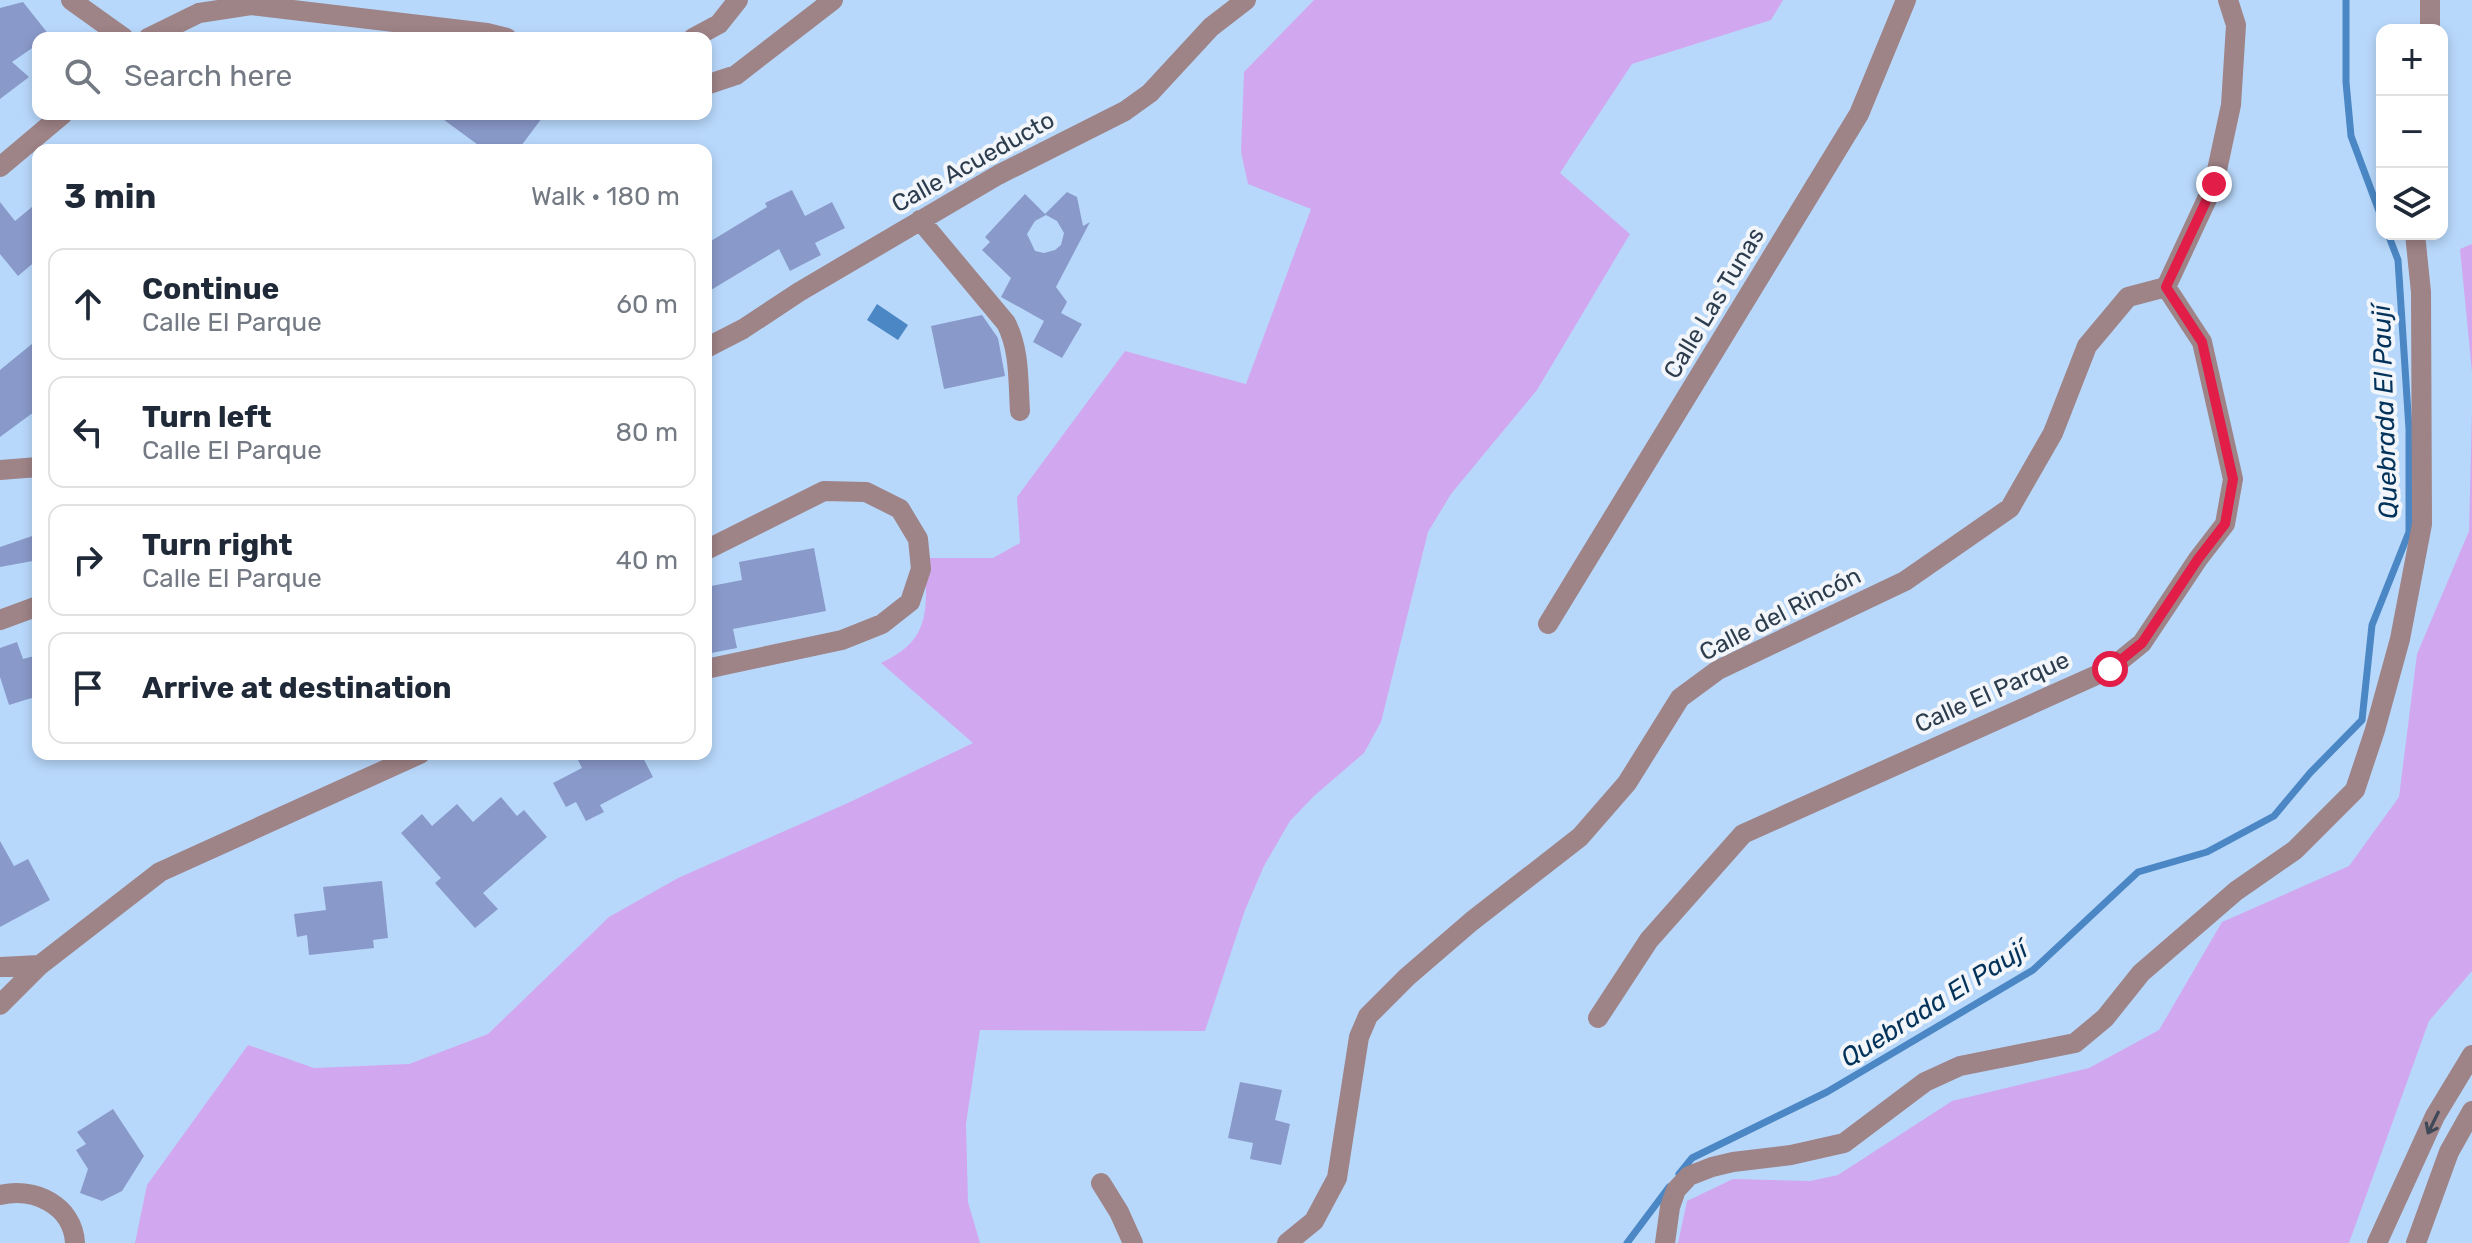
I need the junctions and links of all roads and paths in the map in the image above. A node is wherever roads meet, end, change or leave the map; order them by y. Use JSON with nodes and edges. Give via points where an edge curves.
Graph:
{"nodes":[{"id":1,"x":71,"y":0,"type":"edge"},
{"id":2,"x":738,"y":0,"type":"edge"},
{"id":3,"x":833,"y":0,"type":"edge"},
{"id":4,"x":1246,"y":0,"type":"edge"},
{"id":5,"x":1906,"y":0,"type":"edge"},
{"id":6,"x":2228,"y":0,"type":"edge"},
{"id":7,"x":2430,"y":0,"type":"edge"},
{"id":8,"x":2430,"y":24,"type":"edge"},
{"id":9,"x":116,"y":32,"type":"edge"},
{"id":10,"x":160,"y":32,"type":"edge"},
{"id":11,"x":466,"y":32,"type":"edge"},
{"id":12,"x":704,"y":32,"type":"edge"},
{"id":13,"x":712,"y":83,"type":"edge"},
{"id":14,"x":56,"y":120,"type":"edge"},
{"id":15,"x":0,"y":167,"type":"edge"},
{"id":16,"x":920,"y":220,"type":"junction"},
{"id":17,"x":2416,"y":240,"type":"edge"},
{"id":18,"x":2166,"y":287,"type":"junction"},
{"id":19,"x":712,"y":345,"type":"edge"},
{"id":20,"x":1020,"y":411,"type":"dead end"},
{"id":21,"x":32,"y":467,"type":"edge"},
{"id":22,"x":0,"y":470,"type":"edge"},
{"id":23,"x":712,"y":547,"type":"edge"},
{"id":24,"x":32,"y":608,"type":"edge"},
{"id":25,"x":0,"y":620,"type":"edge"},
{"id":26,"x":1548,"y":624,"type":"dead end"},
{"id":27,"x":712,"y":668,"type":"edge"},
{"id":28,"x":407,"y":760,"type":"edge"},
{"id":29,"x":40,"y":965,"type":"junction"},
{"id":30,"x":0,"y":967,"type":"edge"},
{"id":31,"x":0,"y":1005,"type":"edge"},
{"id":32,"x":1598,"y":1018,"type":"dead end"},
{"id":33,"x":2472,"y":1055,"type":"edge"},
{"id":34,"x":2472,"y":1111,"type":"edge"},
{"id":35,"x":1101,"y":1183,"type":"dead end"},
{"id":36,"x":0,"y":1195,"type":"edge"},
{"id":37,"x":75,"y":1243,"type":"edge"},
{"id":38,"x":1133,"y":1243,"type":"edge"},
{"id":39,"x":1287,"y":1243,"type":"edge"},
{"id":40,"x":1665,"y":1243,"type":"edge"},
{"id":41,"x":2377,"y":1243,"type":"edge"},
{"id":42,"x":2416,"y":1243,"type":"edge"}],
"edges":[{"from":1,"to":9,"type":"street"},
{"from":2,"to":12,"type":"street","via":[[719,24]]},
{"from":3,"to":13,"type":"street","via":[[736,75]]},
{"from":4,"to":16,"type":"street","name":"Calle Acueducto","via":[[1125,111]]},
{"from":5,"to":26,"type":"street","name":"Calle Las Tunas","via":[[1859,114]]},
{"from":6,"to":18,"type":"street","via":[[2236,25],[2228,118],[2214,184]]},
{"from":7,"to":8,"type":"street"},
{"from":10,"to":11,"type":"street","via":[[199,13],[251,5]]},
{"from":14,"to":15,"type":"street"},
{"from":16,"to":19,"type":"street","name":"Calle Acueducto"},
{"from":16,"to":20,"type":"street","via":[[1006,323],[1016,353]]},
{"from":17,"to":40,"type":"street","via":[[2421,292],[2422,524],[2400,639],[2355,790],[2295,850],[2236,891],[2141,973],[2105,1018],[2075,1043],[1960,1066],[1925,1082],[1844,1143],[1733,1162],[1689,1176],[1676,1190]]},
{"from":18,"to":32,"type":"street","name":"Calle El Parque","via":[[2202,342],[2233,479],[2225,524],[2142,643],[2110,669],[1743,834],[1649,940]]},
{"from":18,"to":39,"type":"street","name":"Calle del Rincón","via":[[2128,297],[2087,346],[2053,433],[2010,508],[1905,581],[1718,670],[1680,698],[1627,783],[1580,837],[1472,921],[1368,1016],[1359,1037],[1337,1178],[1314,1221]]},
{"from":21,"to":22,"type":"street"},
{"from":23,"to":27,"type":"street","via":[[824,491],[866,492],[900,509],[918,539],[921,569],[910,602],[882,624],[842,640]]},
{"from":24,"to":25,"type":"street"},
{"from":28,"to":29,"type":"street","via":[[160,872]]},
{"from":29,"to":30,"type":"street"},
{"from":29,"to":31,"type":"street"},
{"from":33,"to":41,"type":"street","one_way":true,"via":[[2435,1116]]},
{"from":34,"to":42,"type":"street","via":[[2449,1152]]},
{"from":35,"to":38,"type":"street"},
{"from":36,"to":37,"type":"street","via":[[28,1193],[51,1201],[68,1218]]}]}
